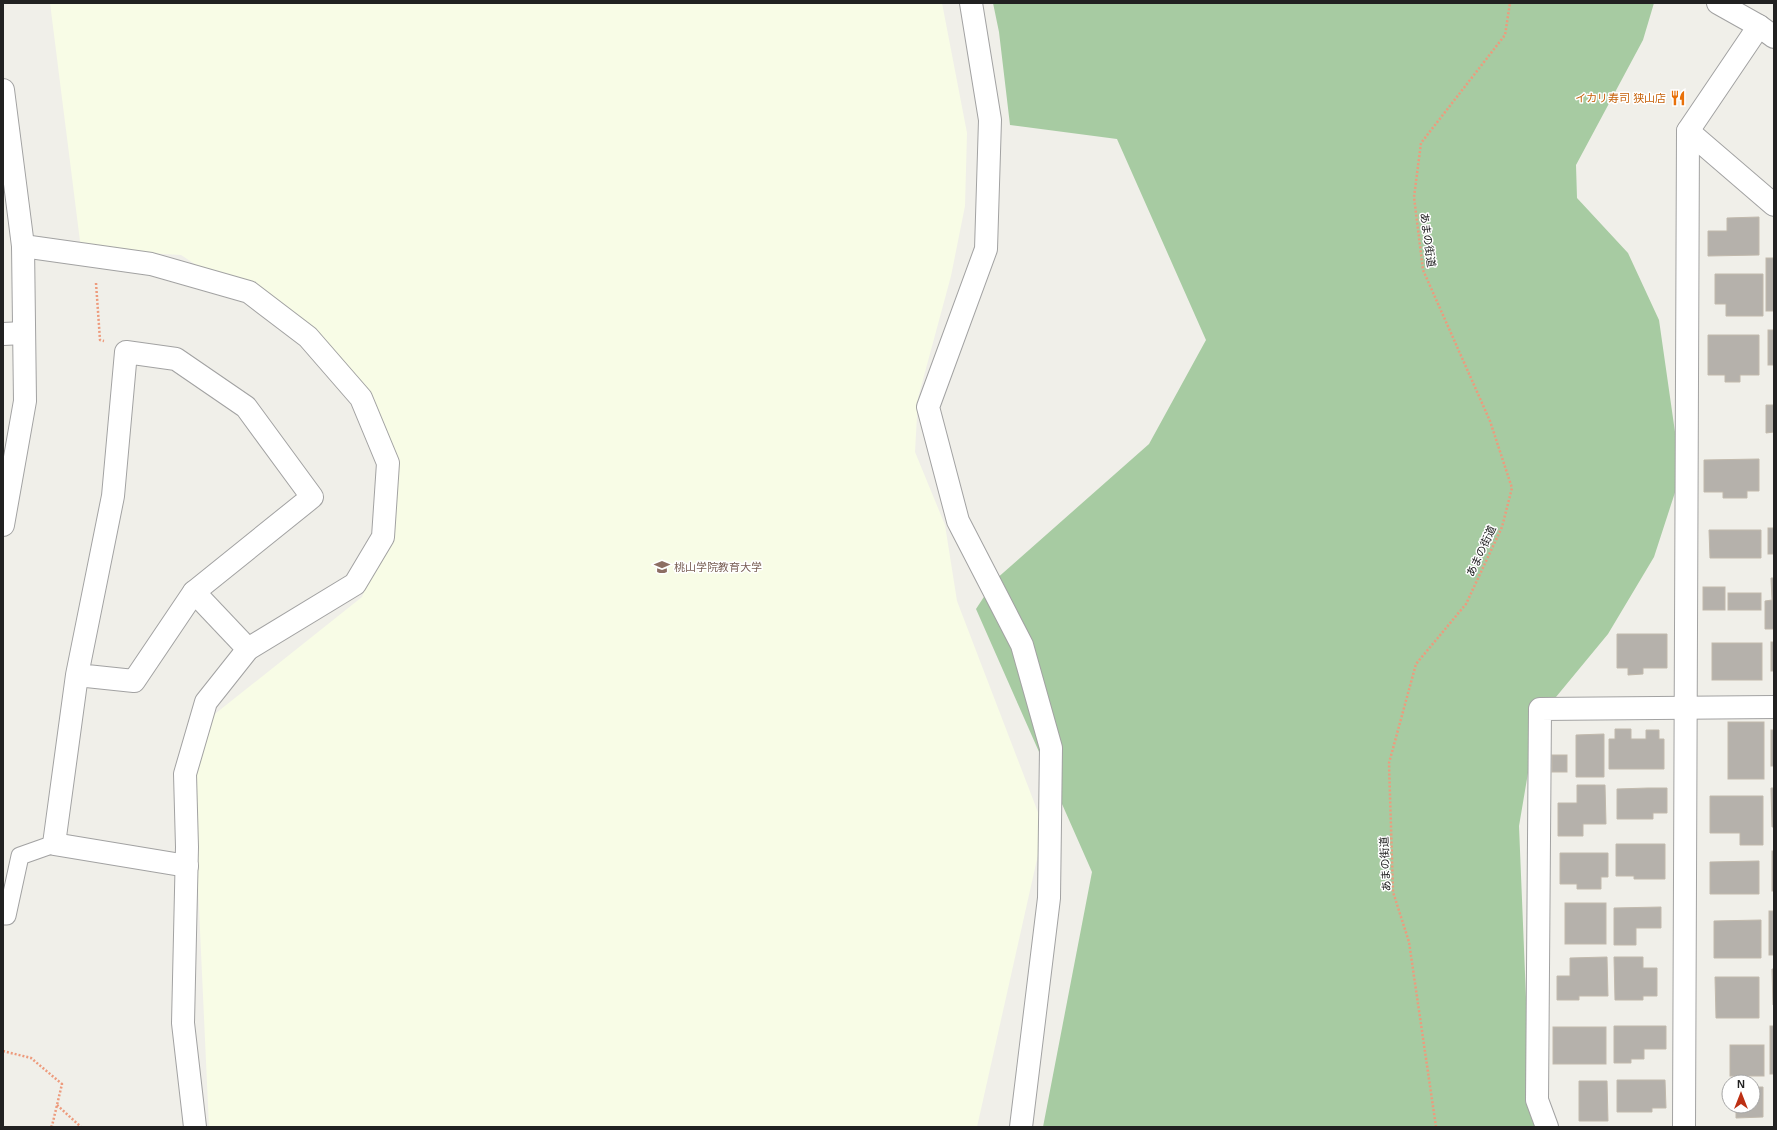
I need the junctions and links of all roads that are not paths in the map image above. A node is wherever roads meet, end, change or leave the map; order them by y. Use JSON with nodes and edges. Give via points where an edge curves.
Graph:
{"nodes":[{"id":1,"x":971,"y":3,"type":"edge"},
{"id":2,"x":1718,"y":3,"type":"edge"},
{"id":3,"x":1767,"y":32,"type":"edge"},
{"id":4,"x":3,"y":90,"type":"edge"},
{"id":5,"x":1688,"y":131,"type":"junction"},
{"id":6,"x":1774,"y":205,"type":"edge"},
{"id":7,"x":23,"y":246,"type":"junction"},
{"id":8,"x":13,"y":334,"type":"edge"},
{"id":9,"x":3,"y":525,"type":"edge"},
{"id":10,"x":194,"y":592,"type":"junction"},
{"id":11,"x":248,"y":650,"type":"junction"},
{"id":12,"x":77,"y":675,"type":"junction"},
{"id":13,"x":1774,"y":707,"type":"edge"},
{"id":14,"x":1686,"y":708,"type":"junction"},
{"id":15,"x":54,"y":844,"type":"junction"},
{"id":16,"x":187,"y":866,"type":"junction"},
{"id":17,"x":3,"y":916,"type":"edge"},
{"id":18,"x":195,"y":1127,"type":"edge"},
{"id":19,"x":1021,"y":1127,"type":"edge"},
{"id":20,"x":1547,"y":1127,"type":"edge"},
{"id":21,"x":1684,"y":1127,"type":"edge"}],
"edges":[{"from":1,"to":19,"type":"street","via":[[990,120],[986,249],[928,407],[958,521],[1022,645],[1051,748],[1049,898]]},
{"from":2,"to":3,"type":"street"},
{"from":3,"to":5,"type":"street"},
{"from":4,"to":7,"type":"street"},
{"from":5,"to":6,"type":"street"},
{"from":5,"to":14,"type":"street"},
{"from":7,"to":8,"type":"street"},
{"from":7,"to":11,"type":"street","via":[[151,264],[249,292],[308,337],[361,398],[388,463],[383,538],[355,584]]},
{"from":8,"to":9,"type":"street","via":[[25,401]]},
{"from":10,"to":11,"type":"street"},
{"from":10,"to":12,"type":"street","via":[[134,681]]},
{"from":10,"to":12,"type":"street","via":[[312,497],[246,407],[176,359],[126,352],[113,496]]},
{"from":11,"to":16,"type":"street","via":[[206,702],[185,774]]},
{"from":12,"to":15,"type":"street"},
{"from":13,"to":14,"type":"street"},
{"from":14,"to":20,"type":"street","via":[[1540,709],[1538,1100]]},
{"from":14,"to":21,"type":"street"},
{"from":15,"to":16,"type":"street"},
{"from":15,"to":17,"type":"lane","via":[[20,856],[7,916]]},
{"from":16,"to":18,"type":"street","via":[[183,1023]]}]}
